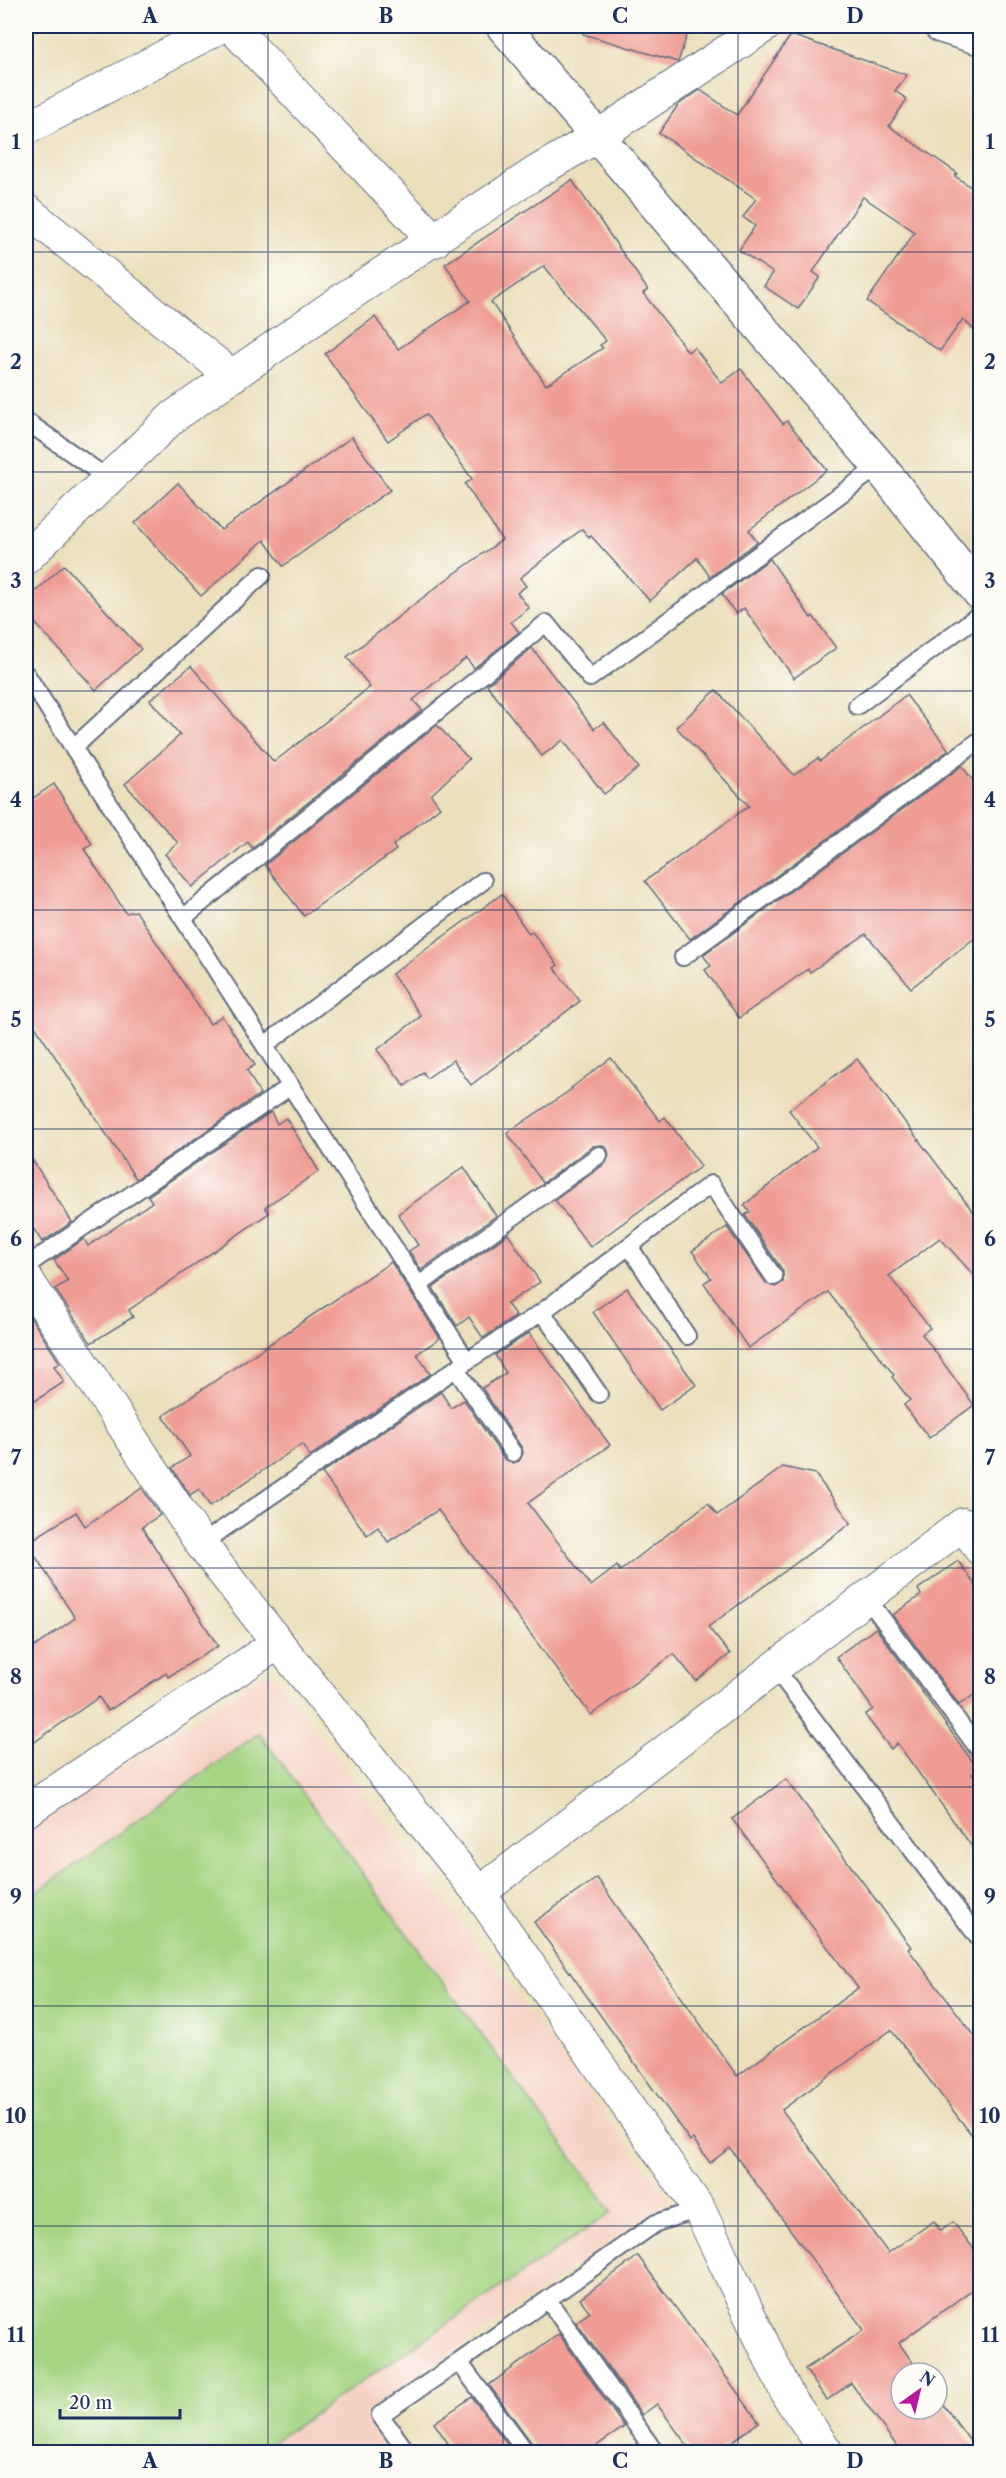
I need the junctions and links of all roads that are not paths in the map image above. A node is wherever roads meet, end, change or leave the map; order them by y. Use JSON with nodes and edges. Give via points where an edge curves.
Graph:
{"nodes":[{"id":1,"x":222,"y":26,"type":"edge"},
{"id":2,"x":231,"y":26,"type":"edge"},
{"id":3,"x":503,"y":26,"type":"edge"},
{"id":4,"x":765,"y":26,"type":"edge"},
{"id":5,"x":941,"y":26,"type":"edge"},
{"id":6,"x":981,"y":38,"type":"edge"},
{"id":7,"x":26,"y":129,"type":"edge"},
{"id":8,"x":598,"y":136,"type":"junction"},
{"id":9,"x":26,"y":210,"type":"edge"},
{"id":10,"x":435,"y":241,"type":"junction"},
{"id":11,"x":232,"y":376,"type":"junction"},
{"id":12,"x":26,"y":421,"type":"edge"},
{"id":13,"x":879,"y":466,"type":"junction"},
{"id":14,"x":107,"y":478,"type":"junction"},
{"id":15,"x":26,"y":558,"type":"edge"},
{"id":16,"x":262,"y":575,"type":"dead end"},
{"id":17,"x":981,"y":593,"type":"edge"},
{"id":18,"x":981,"y":614,"type":"edge"},
{"id":19,"x":26,"y":674,"type":"edge"},
{"id":20,"x":857,"y":706,"type":"dead end"},
{"id":21,"x":981,"y":740,"type":"edge"},
{"id":22,"x":73,"y":748,"type":"junction"},
{"id":23,"x":483,"y":880,"type":"dead end"},
{"id":24,"x":183,"y":918,"type":"junction"},
{"id":25,"x":683,"y":957,"type":"dead end"},
{"id":26,"x":265,"y":1045,"type":"junction"},
{"id":27,"x":291,"y":1086,"type":"junction"},
{"id":28,"x":599,"y":1155,"type":"dead end"},
{"id":29,"x":629,"y":1246,"type":"junction"},
{"id":30,"x":26,"y":1266,"type":"edge"},
{"id":31,"x":774,"y":1277,"type":"dead end"},
{"id":32,"x":26,"y":1278,"type":"edge"},
{"id":33,"x":419,"y":1285,"type":"junction"},
{"id":34,"x":542,"y":1312,"type":"junction"},
{"id":35,"x":687,"y":1336,"type":"dead end"},
{"id":36,"x":462,"y":1365,"type":"junction"},
{"id":37,"x":599,"y":1394,"type":"dead end"},
{"id":38,"x":513,"y":1453,"type":"dead end"},
{"id":39,"x":975,"y":1530,"type":"edge"},
{"id":40,"x":201,"y":1544,"type":"junction"},
{"id":41,"x":867,"y":1598,"type":"junction"},
{"id":42,"x":278,"y":1643,"type":"junction"},
{"id":43,"x":775,"y":1668,"type":"junction"},
{"id":44,"x":981,"y":1751,"type":"edge"},
{"id":45,"x":26,"y":1811,"type":"edge"},
{"id":46,"x":479,"y":1893,"type":"junction"},
{"id":47,"x":981,"y":1940,"type":"edge"},
{"id":48,"x":699,"y":2209,"type":"junction"},
{"id":49,"x":548,"y":2300,"type":"junction"},
{"id":50,"x":459,"y":2362,"type":"junction"},
{"id":51,"x":406,"y":2452,"type":"edge"},
{"id":52,"x":526,"y":2452,"type":"edge"},
{"id":53,"x":656,"y":2452,"type":"edge"},
{"id":54,"x":827,"y":2452,"type":"edge"}],
"edges":[{"from":1,"to":7,"type":"street"},
{"from":2,"to":10,"type":"street"},
{"from":3,"to":8,"type":"street"},
{"from":4,"to":8,"type":"street"},
{"from":5,"to":6,"type":"street"},
{"from":8,"to":10,"type":"street","via":[[538,171]]},
{"from":8,"to":13,"type":"street"},
{"from":9,"to":11,"type":"street"},
{"from":10,"to":11,"type":"street"},
{"from":11,"to":14,"type":"street","via":[[173,417]]},
{"from":12,"to":14,"type":"lane"},
{"from":13,"to":17,"type":"street"},
{"from":13,"to":24,"type":"lane","via":[[590,678],[546,622]]},
{"from":14,"to":15,"type":"street"},
{"from":16,"to":22,"type":"lane"},
{"from":18,"to":20,"type":"lane"},
{"from":19,"to":22,"type":"lane"},
{"from":21,"to":25,"type":"lane"},
{"from":22,"to":24,"type":"lane"},
{"from":23,"to":26,"type":"lane"},
{"from":24,"to":26,"type":"lane"},
{"from":26,"to":27,"type":"lane"},
{"from":27,"to":30,"type":"lane"},
{"from":27,"to":33,"type":"lane"},
{"from":28,"to":33,"type":"lane"},
{"from":29,"to":31,"type":"lane","via":[[711,1184]]},
{"from":29,"to":34,"type":"lane"},
{"from":29,"to":35,"type":"lane"},
{"from":32,"to":40,"type":"street"},
{"from":33,"to":36,"type":"lane"},
{"from":34,"to":36,"type":"lane"},
{"from":34,"to":37,"type":"lane"},
{"from":36,"to":38,"type":"lane"},
{"from":36,"to":40,"type":"lane"},
{"from":39,"to":41,"type":"street"},
{"from":40,"to":42,"type":"street"},
{"from":41,"to":43,"type":"street"},
{"from":41,"to":44,"type":"lane"},
{"from":42,"to":45,"type":"street"},
{"from":42,"to":46,"type":"street"},
{"from":43,"to":46,"type":"street"},
{"from":43,"to":47,"type":"lane"},
{"from":46,"to":48,"type":"street"},
{"from":48,"to":49,"type":"lane","via":[[656,2223]]},
{"from":48,"to":54,"type":"street","via":[[788,2396]]},
{"from":49,"to":50,"type":"lane"},
{"from":49,"to":53,"type":"lane"},
{"from":50,"to":51,"type":"lane","via":[[380,2415]]},
{"from":50,"to":52,"type":"lane"}]}
